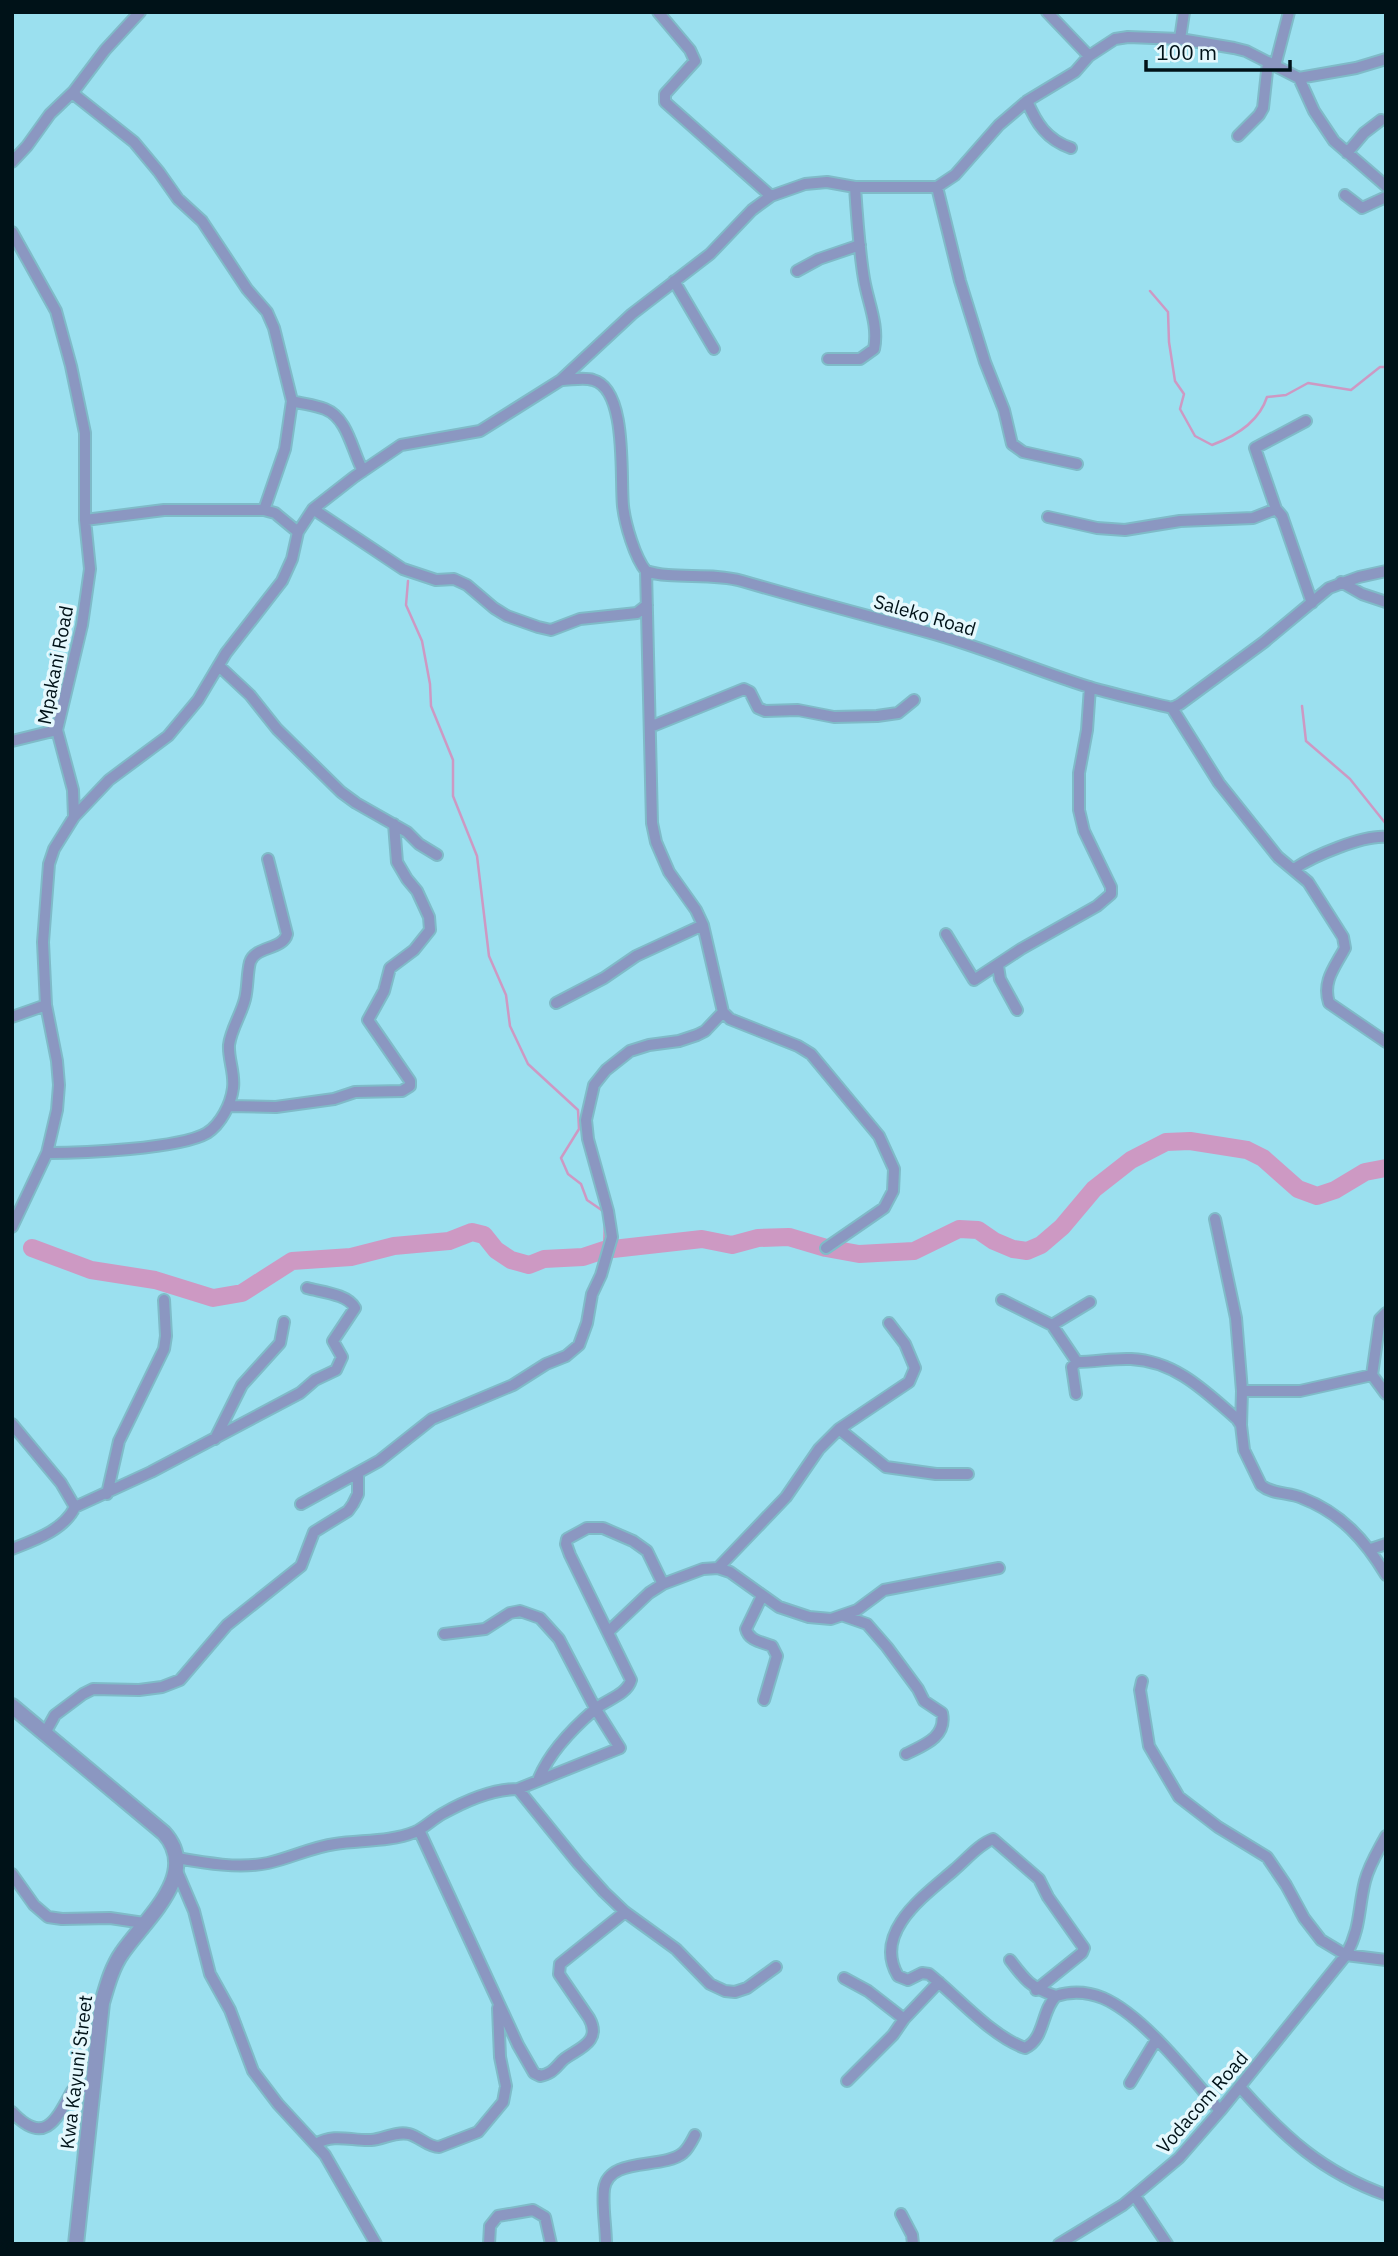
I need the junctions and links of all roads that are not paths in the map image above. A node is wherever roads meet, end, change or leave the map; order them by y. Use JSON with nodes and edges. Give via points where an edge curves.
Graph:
{"nodes":[{"id":1,"x":140,"y":12,"type":"edge"},
{"id":2,"x":658,"y":12,"type":"edge"},
{"id":3,"x":1047,"y":12,"type":"edge"},
{"id":4,"x":1184,"y":12,"type":"edge"},
{"id":5,"x":1289,"y":12,"type":"edge"},
{"id":6,"x":1180,"y":39,"type":"junction"},
{"id":7,"x":1089,"y":56,"type":"junction"},
{"id":8,"x":1386,"y":60,"type":"edge"},
{"id":9,"x":1271,"y":64,"type":"junction"},
{"id":10,"x":1299,"y":78,"type":"junction"},
{"id":11,"x":74,"y":91,"type":"junction"},
{"id":12,"x":1027,"y":101,"type":"junction"},
{"id":13,"x":1381,"y":120,"type":"dead end"},
{"id":14,"x":1238,"y":136,"type":"dead end"},
{"id":15,"x":1071,"y":148,"type":"dead end"},
{"id":16,"x":1347,"y":153,"type":"junction"},
{"id":17,"x":12,"y":162,"type":"edge"},
{"id":18,"x":1386,"y":186,"type":"edge"},
{"id":19,"x":855,"y":187,"type":"junction"},
{"id":20,"x":937,"y":187,"type":"junction"},
{"id":21,"x":1346,"y":195,"type":"dead end"},
{"id":22,"x":771,"y":196,"type":"junction"},
{"id":23,"x":1386,"y":197,"type":"edge"},
{"id":24,"x":12,"y":232,"type":"edge"},
{"id":25,"x":860,"y":245,"type":"junction"},
{"id":26,"x":797,"y":271,"type":"dead end"},
{"id":27,"x":674,"y":281,"type":"junction"},
{"id":28,"x":714,"y":349,"type":"dead end"},
{"id":29,"x":828,"y":359,"type":"dead end"},
{"id":30,"x":561,"y":380,"type":"junction"},
{"id":31,"x":292,"y":401,"type":"junction"},
{"id":32,"x":1307,"y":421,"type":"dead end"},
{"id":33,"x":1077,"y":464,"type":"dead end"},
{"id":34,"x":363,"y":471,"type":"junction"},
{"id":35,"x":313,"y":509,"type":"junction"},
{"id":36,"x":1276,"y":509,"type":"junction"},
{"id":37,"x":264,"y":510,"type":"junction"},
{"id":38,"x":1048,"y":517,"type":"dead end"},
{"id":39,"x":85,"y":520,"type":"junction"},
{"id":40,"x":298,"y":532,"type":"junction"},
{"id":41,"x":1386,"y":570,"type":"edge"},
{"id":42,"x":646,"y":571,"type":"junction"},
{"id":43,"x":1341,"y":582,"type":"junction"},
{"id":44,"x":1386,"y":602,"type":"edge"},
{"id":45,"x":1312,"y":603,"type":"junction"},
{"id":46,"x":647,"y":605,"type":"junction"},
{"id":47,"x":219,"y":666,"type":"junction"},
{"id":48,"x":1090,"y":687,"type":"junction"},
{"id":49,"x":915,"y":700,"type":"dead end"},
{"id":50,"x":1172,"y":708,"type":"junction"},
{"id":51,"x":650,"y":727,"type":"junction"},
{"id":52,"x":57,"y":730,"type":"junction"},
{"id":53,"x":12,"y":741,"type":"edge"},
{"id":54,"x":74,"y":817,"type":"junction"},
{"id":55,"x":394,"y":824,"type":"junction"},
{"id":56,"x":1386,"y":836,"type":"edge"},
{"id":57,"x":437,"y":855,"type":"dead end"},
{"id":58,"x":268,"y":859,"type":"dead end"},
{"id":59,"x":1294,"y":869,"type":"junction"},
{"id":60,"x":703,"y":925,"type":"junction"},
{"id":61,"x":946,"y":934,"type":"dead end"},
{"id":62,"x":998,"y":966,"type":"junction"},
{"id":63,"x":556,"y":1003,"type":"dead end"},
{"id":64,"x":46,"y":1005,"type":"junction"},
{"id":65,"x":1017,"y":1010,"type":"dead end"},
{"id":66,"x":723,"y":1012,"type":"junction"},
{"id":67,"x":12,"y":1017,"type":"edge"},
{"id":68,"x":1386,"y":1042,"type":"edge"},
{"id":69,"x":228,"y":1106,"type":"junction"},
{"id":70,"x":47,"y":1153,"type":"junction"},
{"id":71,"x":17,"y":1211,"type":"edge"},
{"id":72,"x":1215,"y":1219,"type":"dead end"},
{"id":73,"x":12,"y":1227,"type":"edge"},
{"id":74,"x":826,"y":1248,"type":"dead end"},
{"id":75,"x":307,"y":1288,"type":"dead end"},
{"id":76,"x":164,"y":1300,"type":"dead end"},
{"id":77,"x":1002,"y":1300,"type":"dead end"},
{"id":78,"x":1090,"y":1302,"type":"dead end"},
{"id":79,"x":1386,"y":1312,"type":"edge"},
{"id":80,"x":284,"y":1322,"type":"dead end"},
{"id":81,"x":890,"y":1323,"type":"dead end"},
{"id":82,"x":1052,"y":1325,"type":"junction"},
{"id":83,"x":1077,"y":1362,"type":"junction"},
{"id":84,"x":1372,"y":1375,"type":"junction"},
{"id":85,"x":1242,"y":1391,"type":"junction"},
{"id":86,"x":1076,"y":1394,"type":"dead end"},
{"id":87,"x":1386,"y":1395,"type":"edge"},
{"id":88,"x":12,"y":1424,"type":"edge"},
{"id":89,"x":1241,"y":1425,"type":"junction"},
{"id":90,"x":839,"y":1429,"type":"junction"},
{"id":91,"x":215,"y":1439,"type":"junction"},
{"id":92,"x":358,"y":1474,"type":"junction"},
{"id":93,"x":968,"y":1474,"type":"dead end"},
{"id":94,"x":107,"y":1494,"type":"junction"},
{"id":95,"x":301,"y":1504,"type":"dead end"},
{"id":96,"x":75,"y":1507,"type":"junction"},
{"id":97,"x":12,"y":1535,"type":"edge"},
{"id":98,"x":1386,"y":1544,"type":"edge"},
{"id":99,"x":15,"y":1548,"type":"edge"},
{"id":100,"x":1371,"y":1549,"type":"junction"},
{"id":101,"x":718,"y":1568,"type":"junction"},
{"id":102,"x":999,"y":1568,"type":"dead end"},
{"id":103,"x":1386,"y":1575,"type":"edge"},
{"id":104,"x":663,"y":1584,"type":"junction"},
{"id":105,"x":762,"y":1596,"type":"junction"},
{"id":106,"x":844,"y":1616,"type":"junction"},
{"id":107,"x":608,"y":1631,"type":"junction"},
{"id":108,"x":444,"y":1634,"type":"dead end"},
{"id":109,"x":1142,"y":1681,"type":"dead end"},
{"id":110,"x":764,"y":1700,"type":"dead end"},
{"id":111,"x":12,"y":1706,"type":"edge"},
{"id":112,"x":595,"y":1708,"type":"junction"},
{"id":113,"x":45,"y":1733,"type":"junction"},
{"id":114,"x":906,"y":1754,"type":"dead end"},
{"id":115,"x":539,"y":1778,"type":"junction"},
{"id":116,"x":518,"y":1789,"type":"junction"},
{"id":117,"x":419,"y":1830,"type":"junction"},
{"id":118,"x":1386,"y":1836,"type":"edge"},
{"id":119,"x":177,"y":1865,"type":"junction"},
{"id":120,"x":12,"y":1874,"type":"edge"},
{"id":121,"x":625,"y":1912,"type":"junction"},
{"id":122,"x":144,"y":1923,"type":"junction"},
{"id":123,"x":1346,"y":1955,"type":"junction"},
{"id":124,"x":1386,"y":1960,"type":"edge"},
{"id":125,"x":1010,"y":1961,"type":"dead end"},
{"id":126,"x":776,"y":1967,"type":"dead end"},
{"id":127,"x":844,"y":1978,"type":"dead end"},
{"id":128,"x":939,"y":1982,"type":"junction"},
{"id":129,"x":1036,"y":1990,"type":"junction"},
{"id":130,"x":1056,"y":1996,"type":"junction"},
{"id":131,"x":499,"y":2005,"type":"junction"},
{"id":132,"x":904,"y":2019,"type":"junction"},
{"id":133,"x":1156,"y":2040,"type":"junction"},
{"id":134,"x":847,"y":2081,"type":"dead end"},
{"id":135,"x":1130,"y":2083,"type":"dead end"},
{"id":136,"x":92,"y":2087,"type":"junction"},
{"id":137,"x":1240,"y":2087,"type":"junction"},
{"id":138,"x":1220,"y":2111,"type":"junction"},
{"id":139,"x":12,"y":2112,"type":"edge"},
{"id":140,"x":695,"y":2135,"type":"dead end"},
{"id":141,"x":316,"y":2144,"type":"junction"},
{"id":142,"x":1135,"y":2196,"type":"junction"},
{"id":143,"x":1386,"y":2196,"type":"edge"},
{"id":144,"x":901,"y":2214,"type":"dead end"},
{"id":145,"x":76,"y":2244,"type":"edge"},
{"id":146,"x":376,"y":2244,"type":"edge"},
{"id":147,"x":489,"y":2244,"type":"edge"},
{"id":148,"x":551,"y":2244,"type":"edge"},
{"id":149,"x":606,"y":2244,"type":"edge"},
{"id":150,"x":913,"y":2244,"type":"edge"},
{"id":151,"x":1059,"y":2244,"type":"edge"},
{"id":152,"x":1167,"y":2244,"type":"edge"}],
"edges":[{"from":1,"to":11,"type":"street"},
{"from":2,"to":22,"type":"street","via":[[695,61],[665,94],[665,103]]},
{"from":3,"to":7,"type":"street"},
{"from":4,"to":6,"type":"street"},
{"from":5,"to":9,"type":"street"},
{"from":6,"to":7,"type":"street","via":[[1115,39]]},
{"from":6,"to":9,"type":"street","via":[[1246,51]]},
{"from":7,"to":12,"type":"street","via":[[1075,72]]},
{"from":8,"to":10,"type":"street"},
{"from":9,"to":10,"type":"street"},
{"from":9,"to":14,"type":"street","via":[[1264,108]]},
{"from":10,"to":16,"type":"street","via":[[1323,127]]},
{"from":11,"to":17,"type":"street"},
{"from":11,"to":31,"type":"street","via":[[134,142],[178,199],[202,221],[267,312]]},
{"from":12,"to":15,"type":"street","via":[[1048,136]]},
{"from":12,"to":20,"type":"street","via":[[955,175]]},
{"from":13,"to":16,"type":"street"},
{"from":16,"to":18,"type":"street"},
{"from":19,"to":20,"type":"street"},
{"from":19,"to":22,"type":"street","via":[[805,184]]},
{"from":19,"to":25,"type":"street"},
{"from":20,"to":33,"type":"street","via":[[960,281],[1012,444],[1023,452]]},
{"from":21,"to":23,"type":"street","via":[[1362,208]]},
{"from":22,"to":27,"type":"street"},
{"from":24,"to":39,"type":"street","name":"Mpakani Road","via":[[56,311],[71,366],[85,433]]},
{"from":25,"to":26,"type":"street"},
{"from":25,"to":29,"type":"street","via":[[875,326],[874,349],[860,359]]},
{"from":27,"to":28,"type":"street"},
{"from":27,"to":30,"type":"street"},
{"from":30,"to":34,"type":"street","via":[[481,431],[409,443]]},
{"from":30,"to":42,"type":"street","via":[[594,380],[609,392],[619,421],[625,521]]},
{"from":31,"to":34,"type":"street","via":[[328,410],[337,417]]},
{"from":31,"to":37,"type":"street","via":[[285,449]]},
{"from":32,"to":36,"type":"street","via":[[1255,448]]},
{"from":34,"to":35,"type":"street"},
{"from":35,"to":40,"type":"street"},
{"from":35,"to":46,"type":"street","via":[[403,569],[436,580],[454,579],[507,616],[538,627],[551,630],[580,619],[637,613]]},
{"from":36,"to":38,"type":"street","via":[[1245,519],[1180,521],[1125,530]]},
{"from":36,"to":45,"type":"street"},
{"from":37,"to":39,"type":"street","via":[[164,510]]},
{"from":37,"to":40,"type":"street"},
{"from":39,"to":52,"type":"street","name":"Mpakani Road","via":[[89,569],[82,625]]},
{"from":40,"to":47,"type":"street","via":[[282,581]]},
{"from":41,"to":43,"type":"street"},
{"from":42,"to":46,"type":"street"},
{"from":42,"to":48,"type":"street","name":"Saleko Road","via":[[739,580],[948,639]]},
{"from":43,"to":44,"type":"street"},
{"from":43,"to":45,"type":"street"},
{"from":45,"to":50,"type":"street"},
{"from":46,"to":51,"type":"street"},
{"from":47,"to":54,"type":"street","via":[[169,736],[109,780]]},
{"from":47,"to":55,"type":"street","via":[[341,792]]},
{"from":48,"to":50,"type":"street","name":"Saleko Road"},
{"from":48,"to":62,"type":"street","via":[[1079,810],[1111,894]]},
{"from":49,"to":51,"type":"street","via":[[898,713],[834,717],[798,710],[765,711],[744,689]]},
{"from":50,"to":59,"type":"street","via":[[1219,783],[1278,857]]},
{"from":51,"to":60,"type":"street","via":[[650,802],[656,842],[668,872]]},
{"from":52,"to":53,"type":"street"},
{"from":52,"to":54,"type":"street","name":"Mpakani Road","via":[[73,790]]},
{"from":54,"to":64,"type":"street","via":[[49,864],[43,942]]},
{"from":55,"to":57,"type":"street"},
{"from":55,"to":69,"type":"street","via":[[397,862],[418,891],[430,930],[390,968],[368,1020],[410,1086],[402,1091],[355,1092],[276,1107]]},
{"from":56,"to":59,"type":"street","via":[[1364,840]]},
{"from":58,"to":69,"type":"street","via":[[287,934],[250,962],[246,998],[230,1037],[234,1086]]},
{"from":59,"to":68,"type":"street","via":[[1308,882],[1343,937],[1345,948],[1326,985],[1329,1003]]},
{"from":60,"to":63,"type":"street","via":[[636,956]]},
{"from":60,"to":66,"type":"street"},
{"from":61,"to":62,"type":"street","via":[[974,980]]},
{"from":62,"to":65,"type":"street"},
{"from":64,"to":67,"type":"street"},
{"from":64,"to":70,"type":"street","via":[[59,1085]]},
{"from":66,"to":74,"type":"street","via":[[811,1054],[887,1149],[894,1185],[884,1208]]},
{"from":66,"to":92,"type":"street","via":[[697,1035],[630,1051],[594,1085],[586,1120],[588,1139],[612,1237],[584,1333],[574,1350],[513,1385],[432,1419]]},
{"from":69,"to":70,"type":"street","via":[[213,1128],[192,1138]]},
{"from":70,"to":71,"type":"street"},
{"from":71,"to":73,"type":"street"},
{"from":72,"to":85,"type":"street","via":[[1236,1318]]},
{"from":75,"to":91,"type":"street","via":[[354,1304],[333,1341],[341,1352],[340,1366]]},
{"from":76,"to":94,"type":"street","via":[[164,1349],[119,1441]]},
{"from":77,"to":82,"type":"street"},
{"from":78,"to":82,"type":"street"},
{"from":79,"to":84,"type":"street","via":[[1380,1319]]},
{"from":80,"to":91,"type":"street","via":[[280,1343],[242,1385]]},
{"from":81,"to":90,"type":"street","via":[[915,1368],[913,1376]]},
{"from":82,"to":83,"type":"street"},
{"from":83,"to":86,"type":"street","via":[[1072,1367]]},
{"from":83,"to":89,"type":"street","via":[[1129,1359],[1166,1367],[1195,1383]]},
{"from":84,"to":85,"type":"street","via":[[1300,1391]]},
{"from":84,"to":87,"type":"street"},
{"from":85,"to":89,"type":"street"},
{"from":88,"to":96,"type":"street"},
{"from":89,"to":100,"type":"street","via":[[1244,1450],[1261,1485],[1314,1503],[1342,1520]]},
{"from":90,"to":93,"type":"street","via":[[886,1467]]},
{"from":90,"to":101,"type":"street","via":[[786,1497]]},
{"from":91,"to":94,"type":"street"},
{"from":92,"to":95,"type":"street"},
{"from":92,"to":113,"type":"street","via":[[353,1504],[314,1532],[302,1566],[227,1625],[180,1680],[139,1690],[93,1689],[55,1714]]},
{"from":94,"to":96,"type":"street"},
{"from":96,"to":99,"type":"street","via":[[71,1517],[53,1530]]},
{"from":97,"to":99,"type":"street"},
{"from":98,"to":100,"type":"street"},
{"from":100,"to":103,"type":"street"},
{"from":101,"to":104,"type":"street"},
{"from":101,"to":105,"type":"street"},
{"from":102,"to":106,"type":"street","via":[[884,1590]]},
{"from":104,"to":107,"type":"street"},
{"from":104,"to":107,"type":"street","via":[[647,1551],[633,1541],[603,1528],[587,1528],[567,1539],[570,1555]]},
{"from":105,"to":106,"type":"street","via":[[808,1617]]},
{"from":105,"to":110,"type":"street","via":[[746,1629],[753,1639],[772,1646],[777,1656]]},
{"from":106,"to":114,"type":"street","via":[[867,1624],[924,1701],[942,1713],[937,1736]]},
{"from":107,"to":112,"type":"street","via":[[631,1680],[624,1690]]},
{"from":108,"to":112,"type":"street","via":[[485,1629],[520,1611],[540,1618],[559,1639]]},
{"from":109,"to":123,"type":"street","via":[[1149,1746],[1179,1797],[1267,1857],[1315,1933]]},
{"from":111,"to":113,"type":"street"},
{"from":112,"to":115,"type":"street","via":[[556,1749]]},
{"from":112,"to":115,"type":"street","via":[[620,1748]]},
{"from":113,"to":119,"type":"street","via":[[164,1833],[173,1845]]},
{"from":115,"to":116,"type":"street"},
{"from":116,"to":117,"type":"street","via":[[482,1795]]},
{"from":116,"to":121,"type":"street"},
{"from":117,"to":119,"type":"street","via":[[394,1838],[306,1850],[256,1865]]},
{"from":117,"to":131,"type":"street"},
{"from":118,"to":123,"type":"street","name":"Vodacom Road","via":[[1372,1860],[1355,1938]]},
{"from":119,"to":122,"type":"street","name":"Kwa Kayuni Street","via":[[166,1895]]},
{"from":119,"to":141,"type":"street","via":[[211,1974],[235,2020],[253,2071]]},
{"from":120,"to":122,"type":"street","via":[[48,1917],[110,1917]]},
{"from":121,"to":126,"type":"street","via":[[676,1949],[710,1984],[725,1991],[747,1988]]},
{"from":121,"to":131,"type":"street","via":[[560,1964],[559,1974],[589,2018],[593,2032],[584,2048],[553,2072],[534,2073]]},
{"from":122,"to":136,"type":"street","name":"Kwa Kayuni Street","via":[[110,1976],[102,2003]]},
{"from":123,"to":124,"type":"street"},
{"from":123,"to":137,"type":"street","name":"Vodacom Road"},
{"from":125,"to":129,"type":"street"},
{"from":127,"to":132,"type":"street"},
{"from":128,"to":129,"type":"street","via":[[926,1973],[908,1980],[898,1976],[890,1956],[892,1940],[907,1913],[993,1839],[1039,1879],[1084,1948]]},
{"from":128,"to":130,"type":"street","via":[[991,2028],[1025,2048],[1037,2038]]},
{"from":128,"to":132,"type":"street"},
{"from":129,"to":130,"type":"street"},
{"from":130,"to":133,"type":"street","via":[[1084,1993],[1102,1997]]},
{"from":131,"to":141,"type":"street","via":[[506,2093],[478,2132],[439,2147],[398,2133],[371,2140],[324,2139]]},
{"from":132,"to":134,"type":"street"},
{"from":133,"to":135,"type":"street"},
{"from":133,"to":138,"type":"street"},
{"from":136,"to":139,"type":"street","via":[[72,2091],[63,2110],[46,2126],[31,2129]]},
{"from":136,"to":145,"type":"street","name":"Kwa Kayuni Street"},
{"from":137,"to":138,"type":"street","name":"Vodacom Road"},
{"from":137,"to":143,"type":"street","via":[[1306,2154]]},
{"from":138,"to":142,"type":"street","name":"Vodacom Road","via":[[1179,2158]]},
{"from":140,"to":149,"type":"street","via":[[674,2158],[612,2174],[604,2189]]},
{"from":141,"to":146,"type":"street"},
{"from":142,"to":151,"type":"street","name":"Vodacom Road"},
{"from":142,"to":152,"type":"street"},
{"from":144,"to":150,"type":"street"},
{"from":147,"to":148,"type":"street","via":[[490,2226],[498,2216],[533,2210],[545,2217]]}]}
